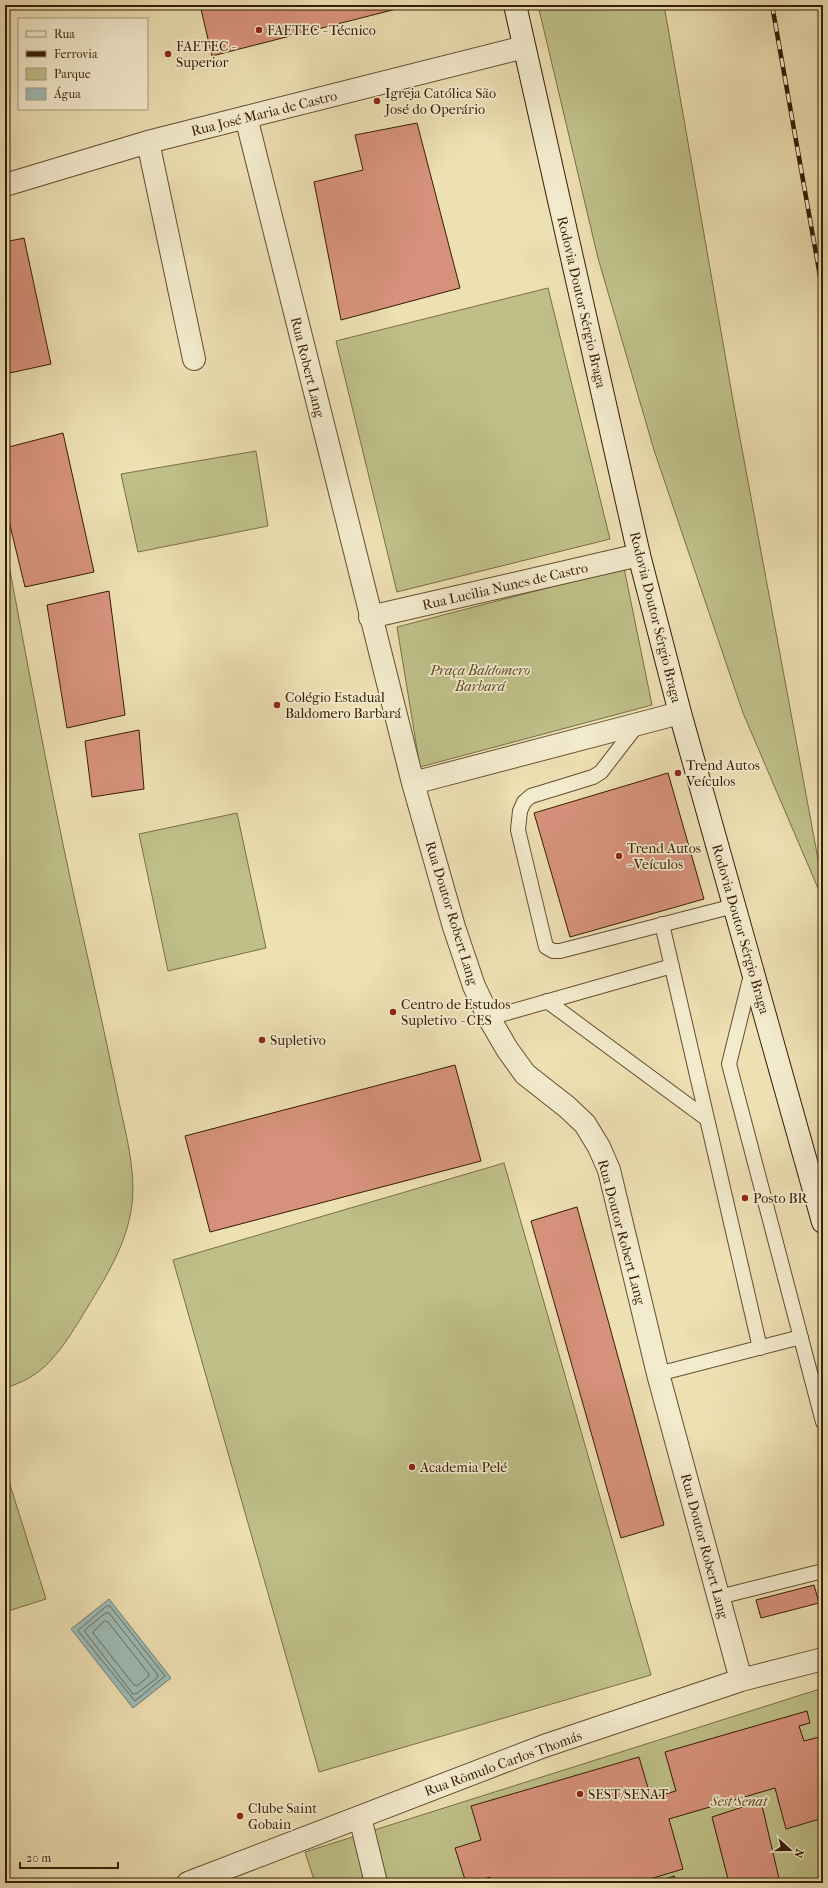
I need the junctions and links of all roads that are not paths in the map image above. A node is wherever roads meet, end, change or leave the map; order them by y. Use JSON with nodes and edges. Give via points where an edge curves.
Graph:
{"nodes":[{"id":1,"x":515,"y":5,"type":"edge"},
{"id":2,"x":524,"y":47,"type":"junction"},
{"id":3,"x":246,"y":117,"type":"junction"},
{"id":4,"x":148,"y":142,"type":"junction"},
{"id":5,"x":5,"y":185,"type":"edge"},
{"id":6,"x":194,"y":359,"type":"dead end"},
{"id":7,"x":639,"y":555,"type":"junction"},
{"id":8,"x":370,"y":617,"type":"junction"},
{"id":9,"x":680,"y":713,"type":"junction"},
{"id":10,"x":638,"y":724,"type":"junction"},
{"id":11,"x":413,"y":783,"type":"junction"},
{"id":12,"x":734,"y":906,"type":"junction"},
{"id":13,"x":662,"y":924,"type":"junction"},
{"id":14,"x":672,"y":966,"type":"junction"},
{"id":15,"x":753,"y":971,"type":"junction"},
{"id":16,"x":547,"y":1001,"type":"junction"},
{"id":17,"x":489,"y":1018,"type":"junction"},
{"id":18,"x":707,"y":1119,"type":"junction"},
{"id":19,"x":823,"y":1222,"type":"edge"},
{"id":20,"x":801,"y":1338,"type":"junction"},
{"id":21,"x":760,"y":1348,"type":"junction"},
{"id":22,"x":658,"y":1374,"type":"junction"},
{"id":23,"x":823,"y":1422,"type":"edge"},
{"id":24,"x":823,"y":1571,"type":"edge"},
{"id":25,"x":719,"y":1597,"type":"junction"},
{"id":26,"x":823,"y":1659,"type":"edge"},
{"id":27,"x":741,"y":1680,"type":"junction"},
{"id":28,"x":360,"y":1818,"type":"junction"},
{"id":29,"x":188,"y":1883,"type":"edge"},
{"id":30,"x":376,"y":1883,"type":"edge"}],
"edges":[{"from":1,"to":2,"type":"street","name":"Rodovia Doutor Sérgio Braga"},
{"from":2,"to":3,"type":"street","name":"Rua José Maria de Castro"},
{"from":2,"to":7,"type":"street","name":"Rodovia Doutor Sérgio Braga"},
{"from":3,"to":4,"type":"street","name":"Rua José Maria de Castro"},
{"from":3,"to":8,"type":"street","name":"Rua Robert Lang"},
{"from":4,"to":5,"type":"street","name":"Rua José Maria de Castro"},
{"from":4,"to":6,"type":"street"},
{"from":7,"to":8,"type":"street","name":"Rua Lucilia Nunes de Castro"},
{"from":7,"to":9,"type":"street","name":"Rodovia Doutor Sérgio Braga"},
{"from":8,"to":11,"type":"street","name":"Rua Doutor Robert Lang"},
{"from":9,"to":10,"type":"street"},
{"from":9,"to":12,"type":"street","name":"Rodovia Doutor Sérgio Braga"},
{"from":10,"to":11,"type":"street"},
{"from":10,"to":13,"type":"lane","via":[[598,775],[527,798],[520,811],[518,830],[544,942],[549,950],[560,951]]},
{"from":11,"to":17,"type":"street","name":"Rua Doutor Robert Lang","via":[[454,927],[474,986]]},
{"from":12,"to":13,"type":"lane"},
{"from":12,"to":15,"type":"street","name":"Rodovia Doutor Sérgio Braga"},
{"from":13,"to":14,"type":"lane"},
{"from":14,"to":16,"type":"lane"},
{"from":14,"to":18,"type":"lane"},
{"from":15,"to":19,"type":"street","name":"Rodovia Doutor Sérgio Braga"},
{"from":15,"to":20,"type":"lane","via":[[729,1064]]},
{"from":16,"to":17,"type":"lane"},
{"from":16,"to":18,"type":"lane"},
{"from":17,"to":22,"type":"street","name":"Rua Doutor Robert Lang","via":[[525,1074],[567,1106],[585,1124],[599,1147],[609,1170]]},
{"from":18,"to":21,"type":"lane"},
{"from":20,"to":21,"type":"lane"},
{"from":20,"to":23,"type":"lane"},
{"from":21,"to":22,"type":"lane"},
{"from":22,"to":25,"type":"street","name":"Rua Doutor Robert Lang"},
{"from":24,"to":25,"type":"lane"},
{"from":25,"to":27,"type":"street","name":"Rua Doutor Robert Lang"},
{"from":26,"to":27,"type":"street","name":"Rua Rômulo Carlos Thomás"},
{"from":27,"to":28,"type":"street","name":"Rua Rômulo Carlos Thomás","via":[[544,1746]]},
{"from":28,"to":29,"type":"street","name":"Rua Rômulo Carlos Thomás"},
{"from":28,"to":30,"type":"street"}]}
